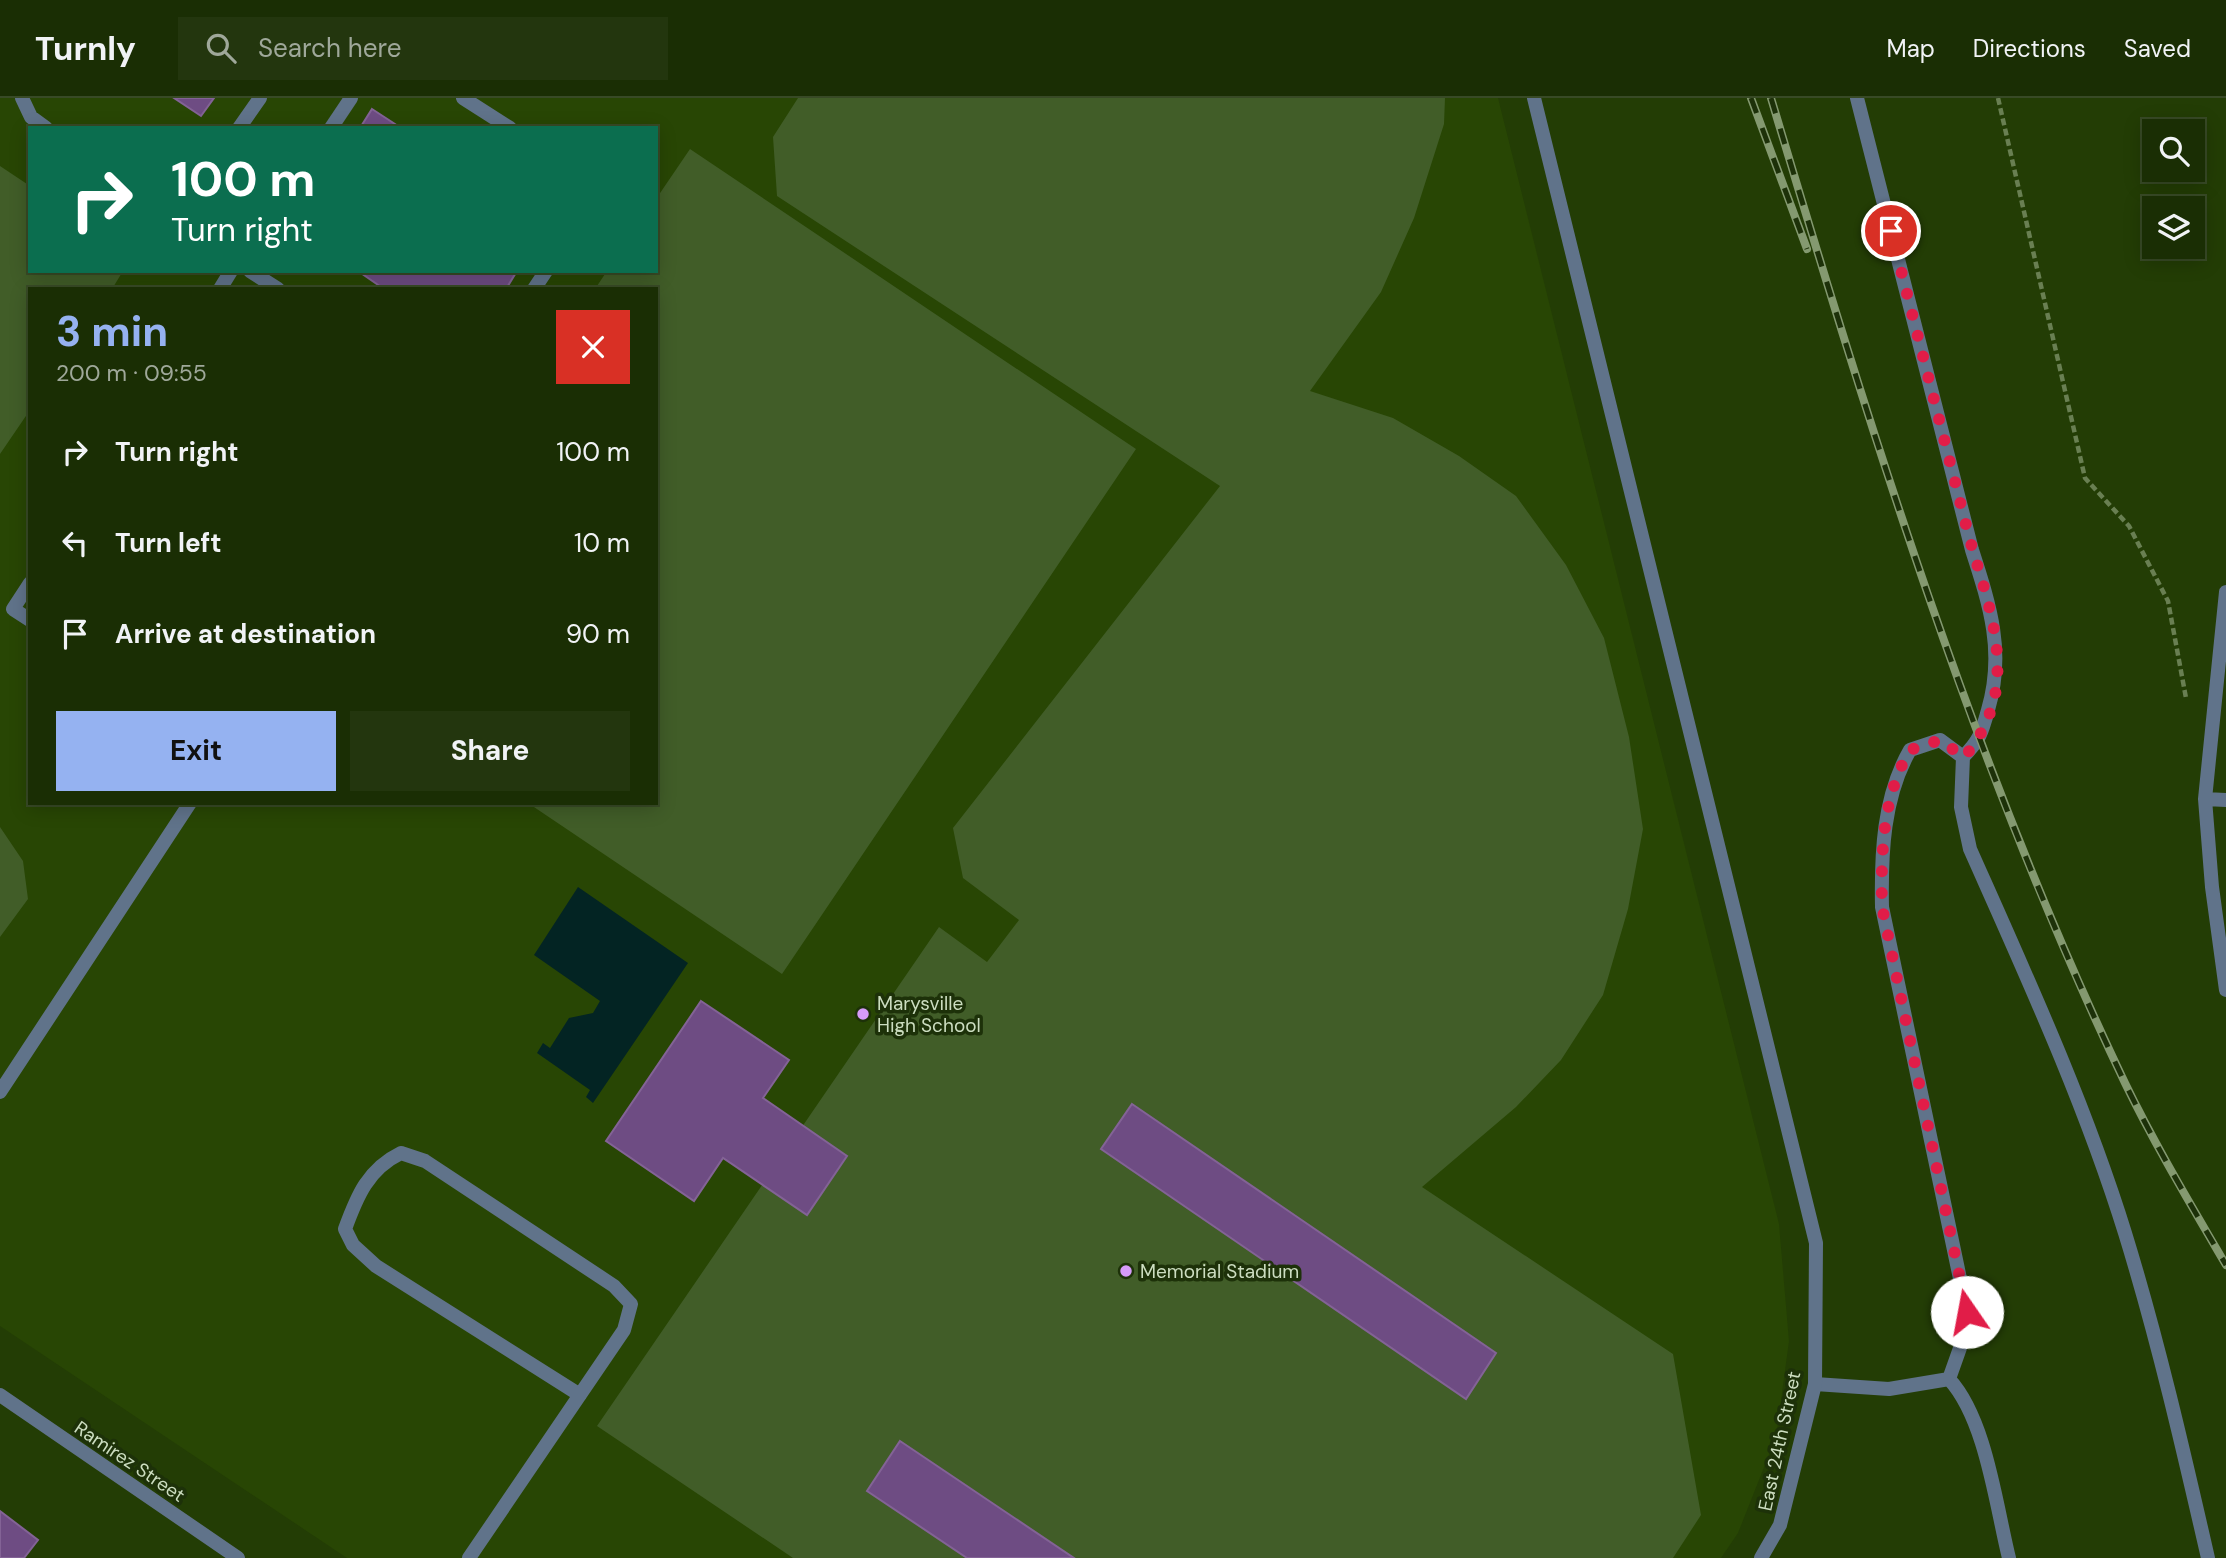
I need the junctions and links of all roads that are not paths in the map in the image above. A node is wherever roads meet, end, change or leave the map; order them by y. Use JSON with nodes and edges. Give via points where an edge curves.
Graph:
{"nodes":[{"id":1,"x":22,"y":98,"type":"edge"},
{"id":2,"x":260,"y":98,"type":"edge"},
{"id":3,"x":351,"y":98,"type":"edge"},
{"id":4,"x":463,"y":98,"type":"edge"},
{"id":5,"x":1534,"y":98,"type":"edge"},
{"id":6,"x":1857,"y":98,"type":"edge"},
{"id":7,"x":43,"y":126,"type":"edge"},
{"id":8,"x":240,"y":126,"type":"edge"},
{"id":9,"x":332,"y":126,"type":"edge"},
{"id":10,"x":507,"y":126,"type":"edge"},
{"id":11,"x":253,"y":273,"type":"edge"},
{"id":12,"x":275,"y":287,"type":"edge"},
{"id":13,"x":28,"y":586,"type":"edge"},
{"id":14,"x":2226,"y":592,"type":"edge"},
{"id":15,"x":28,"y":619,"type":"edge"},
{"id":16,"x":1964,"y":757,"type":"junction"},
{"id":17,"x":2205,"y":799,"type":"junction"},
{"id":18,"x":2226,"y":800,"type":"edge"},
{"id":19,"x":189,"y":805,"type":"edge"},
{"id":20,"x":2226,"y":990,"type":"edge"},
{"id":21,"x":0,"y":1092,"type":"edge"},
{"id":22,"x":1949,"y":1379,"type":"junction"},
{"id":23,"x":1815,"y":1384,"type":"junction"},
{"id":24,"x":0,"y":1395,"type":"edge"},
{"id":25,"x":580,"y":1395,"type":"junction"},
{"id":26,"x":238,"y":1558,"type":"edge"},
{"id":27,"x":469,"y":1558,"type":"edge"},
{"id":28,"x":1761,"y":1558,"type":"edge"},
{"id":29,"x":2009,"y":1558,"type":"edge"},
{"id":30,"x":2208,"y":1558,"type":"edge"}],
"edges":[{"from":1,"to":7,"type":"street","via":[[31,117]]},
{"from":2,"to":8,"type":"street"},
{"from":3,"to":9,"type":"street"},
{"from":4,"to":10,"type":"street"},
{"from":5,"to":23,"type":"street","name":"East 24th Street","via":[[1816,1243]]},
{"from":6,"to":16,"type":"street","via":[[1972,551],[1990,605],[1997,683],[1980,740]]},
{"from":11,"to":12,"type":"street"},
{"from":13,"to":15,"type":"street","via":[[13,609]]},
{"from":14,"to":17,"type":"street"},
{"from":16,"to":22,"type":"street","via":[[1940,740],[1910,750],[1896,774],[1881,851],[1882,907],[1967,1312]]},
{"from":16,"to":30,"type":"street","via":[[1961,807],[1970,849],[2073,1088],[2125,1233]]},
{"from":17,"to":18,"type":"street"},
{"from":17,"to":20,"type":"street"},
{"from":19,"to":21,"type":"street"},
{"from":22,"to":23,"type":"street","via":[[1889,1389]]},
{"from":22,"to":29,"type":"street","via":[[1963,1394],[1981,1446]]},
{"from":23,"to":28,"type":"street","name":"East 24th Street","via":[[1780,1525]]},
{"from":24,"to":26,"type":"street","name":"Ramirez Street"},
{"from":25,"to":25,"type":"street","via":[[624,1330],[632,1304],[614,1286],[425,1161],[401,1153],[383,1161],[360,1189],[345,1229],[353,1245],[376,1266]]},
{"from":25,"to":27,"type":"street"}]}
